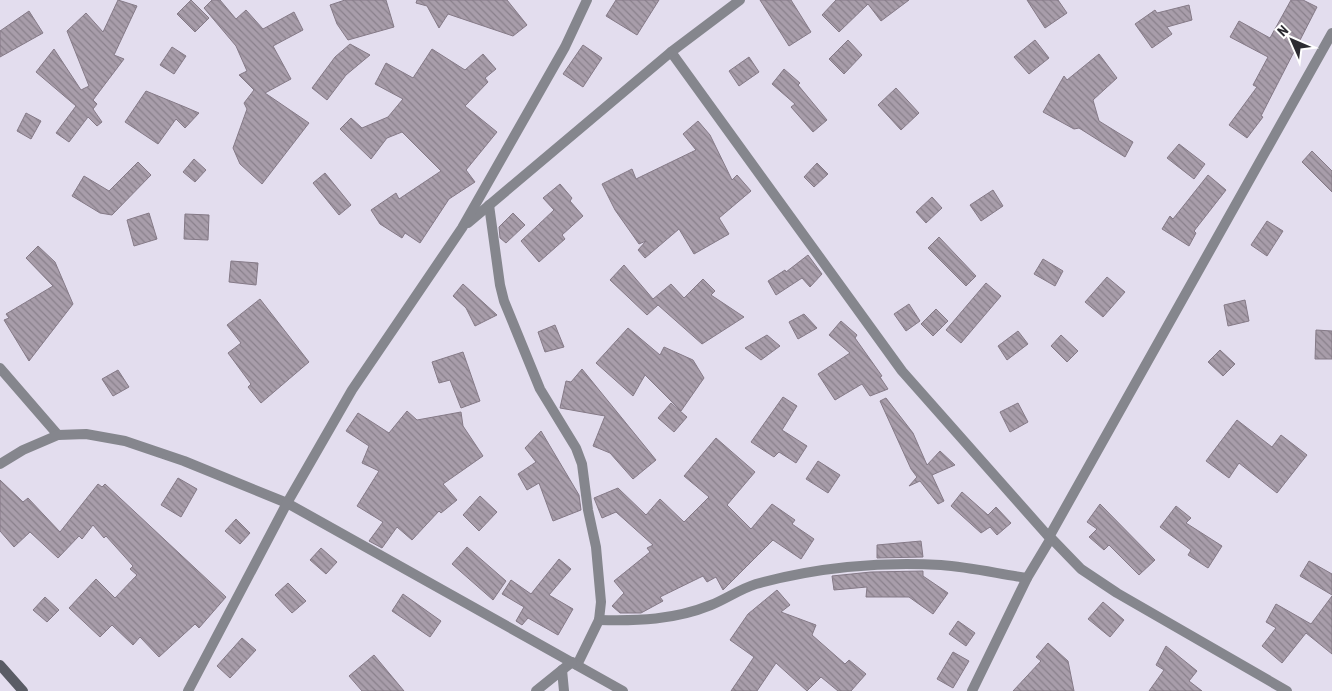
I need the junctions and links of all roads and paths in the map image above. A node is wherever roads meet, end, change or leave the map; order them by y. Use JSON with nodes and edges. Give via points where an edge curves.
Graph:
{"nodes":[{"id":1,"x":587,"y":0,"type":"edge"},
{"id":2,"x":740,"y":0,"type":"edge"},
{"id":3,"x":1332,"y":33,"type":"edge"},
{"id":4,"x":671,"y":52,"type":"junction"},
{"id":5,"x":489,"y":205,"type":"junction"},
{"id":6,"x":462,"y":228,"type":"junction"},
{"id":7,"x":0,"y":368,"type":"edge"},
{"id":8,"x":58,"y":435,"type":"junction"},
{"id":9,"x":0,"y":464,"type":"edge"},
{"id":10,"x":287,"y":503,"type":"junction"},
{"id":11,"x":1050,"y":538,"type":"junction"},
{"id":12,"x":1027,"y":578,"type":"junction"},
{"id":13,"x":599,"y":620,"type":"junction"},
{"id":14,"x":574,"y":663,"type":"junction"},
{"id":15,"x":0,"y":665,"type":"edge"},
{"id":16,"x":562,"y":670,"type":"junction"},
{"id":17,"x":23,"y":691,"type":"edge"},
{"id":18,"x":188,"y":691,"type":"edge"},
{"id":19,"x":536,"y":691,"type":"edge"},
{"id":20,"x":564,"y":691,"type":"edge"},
{"id":21,"x":623,"y":691,"type":"edge"},
{"id":22,"x":972,"y":691,"type":"edge"},
{"id":23,"x":1287,"y":691,"type":"edge"}],
"edges":[{"from":1,"to":6,"type":"street","via":[[560,55]]},
{"from":2,"to":4,"type":"street"},
{"from":3,"to":11,"type":"street"},
{"from":4,"to":5,"type":"street"},
{"from":4,"to":11,"type":"street","via":[[902,371]]},
{"from":5,"to":6,"type":"street"},
{"from":5,"to":13,"type":"street","via":[[504,301],[540,389],[576,448],[582,464],[600,575]]},
{"from":6,"to":10,"type":"street","via":[[352,390]]},
{"from":7,"to":8,"type":"street"},
{"from":8,"to":9,"type":"street"},
{"from":8,"to":10,"type":"street","via":[[86,434],[125,441]]},
{"from":10,"to":14,"type":"street"},
{"from":10,"to":18,"type":"street"},
{"from":11,"to":12,"type":"street"},
{"from":11,"to":23,"type":"street","via":[[1081,569],[1117,593]]},
{"from":12,"to":13,"type":"street","via":[[941,565],[870,565],[755,585],[676,617],[640,621]]},
{"from":12,"to":22,"type":"street"},
{"from":13,"to":14,"type":"street"},
{"from":14,"to":16,"type":"street"},
{"from":14,"to":21,"type":"street"},
{"from":15,"to":17,"type":"street"},
{"from":16,"to":19,"type":"street"},
{"from":16,"to":20,"type":"street"}]}
